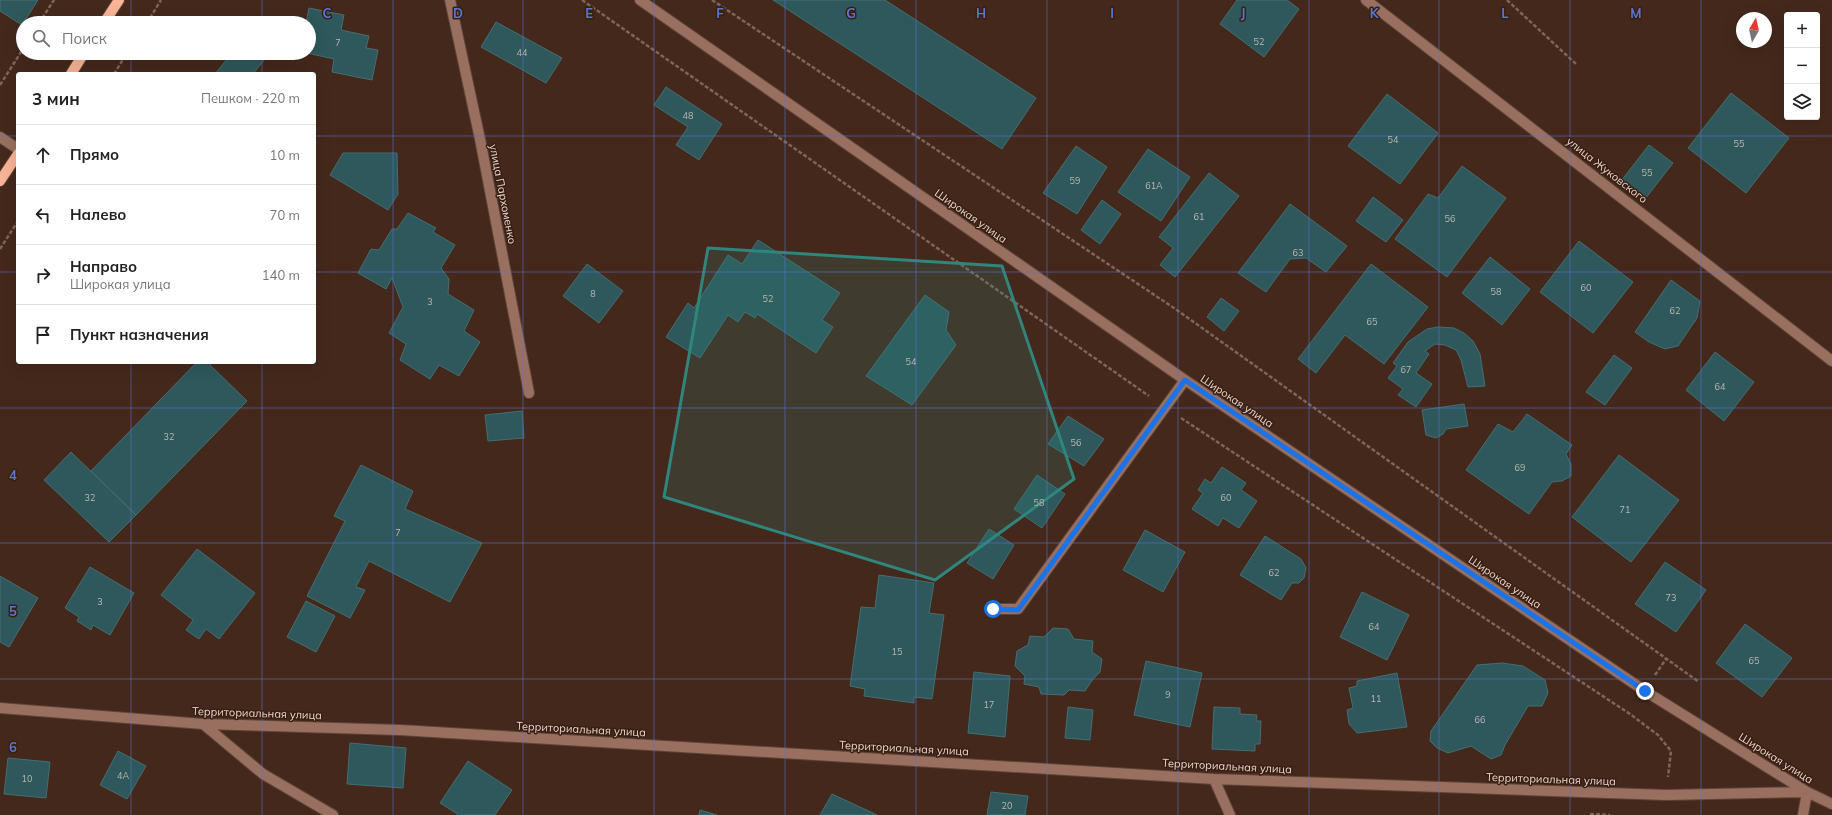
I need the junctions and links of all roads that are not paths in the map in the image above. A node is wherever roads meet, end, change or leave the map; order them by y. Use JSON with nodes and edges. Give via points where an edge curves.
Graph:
{"nodes":[{"id":1,"x":119,"y":0,"type":"edge"},
{"id":2,"x":450,"y":0,"type":"edge"},
{"id":3,"x":640,"y":0,"type":"edge"},
{"id":4,"x":1366,"y":0,"type":"edge"},
{"id":5,"x":109,"y":16,"type":"edge"},
{"id":6,"x":79,"y":60,"type":"edge"},
{"id":7,"x":71,"y":72,"type":"edge"},
{"id":8,"x":0,"y":137,"type":"edge"},
{"id":9,"x":16,"y":148,"type":"edge"},
{"id":10,"x":16,"y":157,"type":"edge"},
{"id":11,"x":0,"y":181,"type":"edge"},
{"id":12,"x":1832,"y":361,"type":"edge"},
{"id":13,"x":1185,"y":380,"type":"junction"},
{"id":14,"x":529,"y":393,"type":"dead end"},
{"id":15,"x":993,"y":609,"type":"dead end"},
{"id":16,"x":0,"y":708,"type":"edge"},
{"id":17,"x":203,"y":724,"type":"junction"},
{"id":18,"x":1214,"y":778,"type":"junction"},
{"id":19,"x":1807,"y":792,"type":"junction"},
{"id":20,"x":1832,"y":804,"type":"edge"},
{"id":21,"x":333,"y":815,"type":"edge"},
{"id":22,"x":1230,"y":815,"type":"edge"},
{"id":23,"x":1803,"y":815,"type":"edge"}],
"edges":[{"from":1,"to":5,"type":"main road"},
{"from":2,"to":14,"type":"street","name":"улица Пархоменко","via":[[480,139]]},
{"from":3,"to":13,"type":"street","name":"Широкая улица"},
{"from":4,"to":12,"type":"street","name":"улица Жуковского"},
{"from":6,"to":7,"type":"main road"},
{"from":8,"to":9,"type":"street"},
{"from":10,"to":11,"type":"main road"},
{"from":13,"to":15,"type":"street","via":[[1018,610]]},
{"from":13,"to":19,"type":"street","name":"Широкая улица","via":[[1645,691]]},
{"from":16,"to":17,"type":"street","name":"Территориальная улица"},
{"from":17,"to":18,"type":"street","name":"Территориальная улица","via":[[400,730]]},
{"from":17,"to":21,"type":"street","via":[[264,774]]},
{"from":18,"to":19,"type":"street","name":"Территориальная улица","via":[[1666,795]]},
{"from":18,"to":22,"type":"street"},
{"from":19,"to":20,"type":"street","name":"Широкая улица"},
{"from":19,"to":23,"type":"street"}]}
